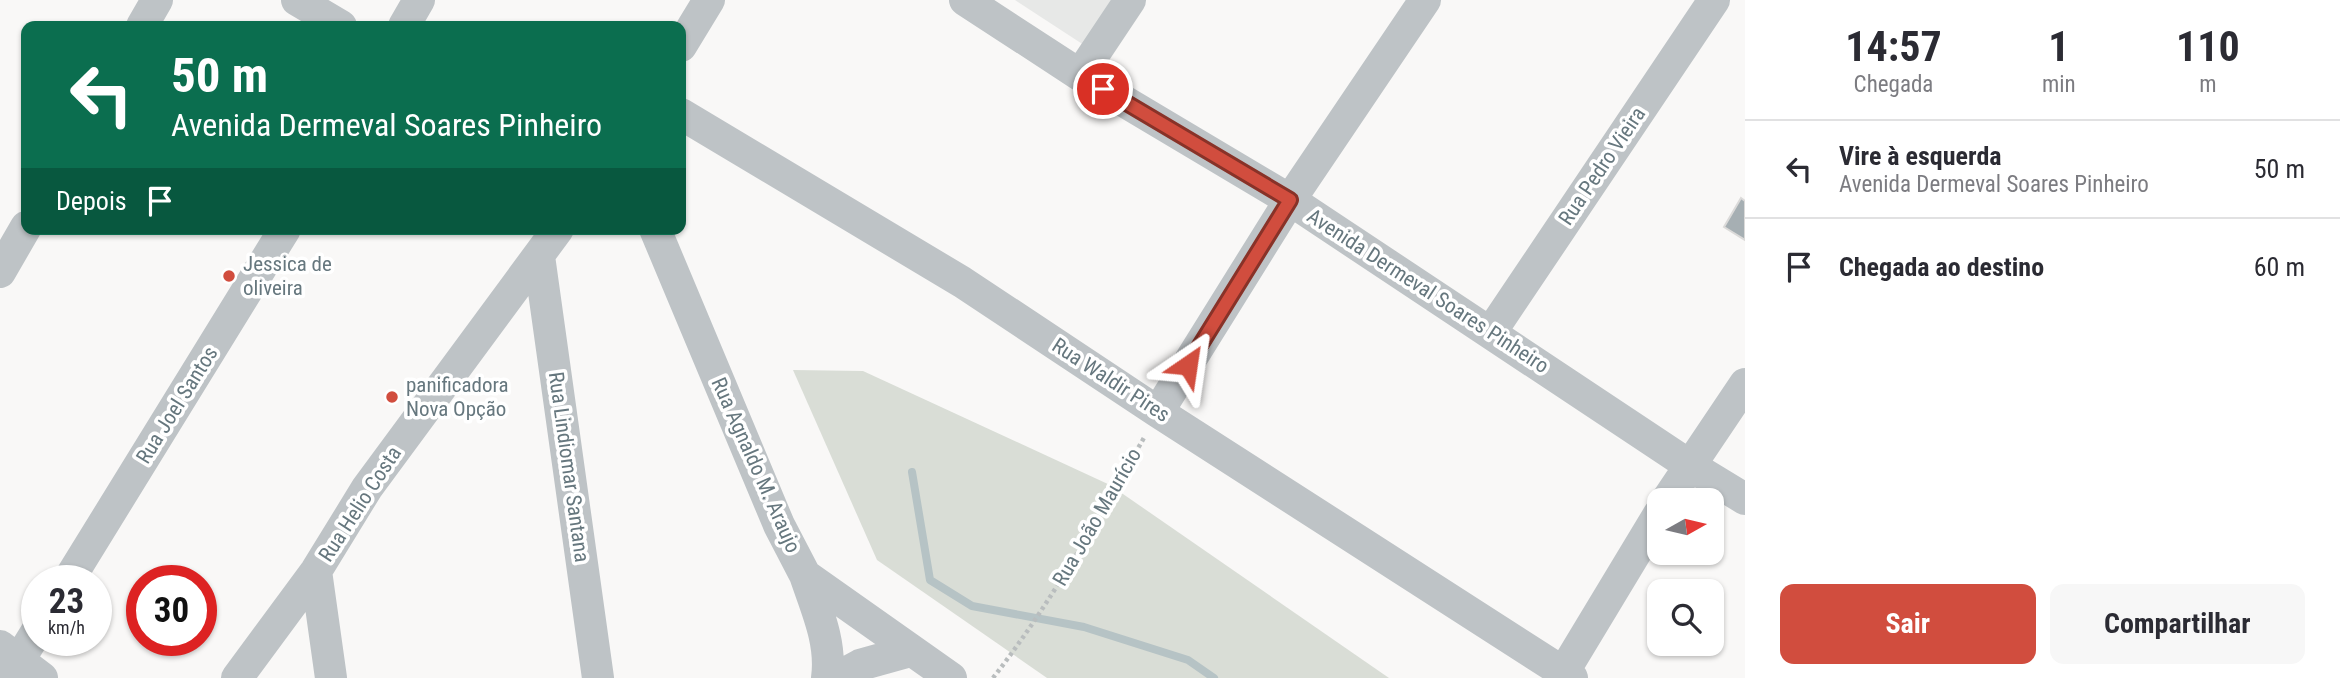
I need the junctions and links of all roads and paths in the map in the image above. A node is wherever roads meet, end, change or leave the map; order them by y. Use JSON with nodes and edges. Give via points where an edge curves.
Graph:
{"nodes":[{"id":1,"x":157,"y":0,"type":"edge"},
{"id":2,"x":297,"y":0,"type":"edge"},
{"id":3,"x":419,"y":0,"type":"edge"},
{"id":4,"x":709,"y":0,"type":"edge"},
{"id":5,"x":965,"y":0,"type":"edge"},
{"id":6,"x":1130,"y":0,"type":"edge"},
{"id":7,"x":1425,"y":0,"type":"edge"},
{"id":8,"x":1714,"y":0,"type":"edge"},
{"id":9,"x":145,"y":21,"type":"edge"},
{"id":10,"x":333,"y":21,"type":"edge"},
{"id":11,"x":407,"y":21,"type":"edge"},
{"id":12,"x":686,"y":38,"type":"edge"},
{"id":13,"x":1080,"y":75,"type":"junction"},
{"id":14,"x":686,"y":117,"type":"edge"},
{"id":15,"x":1290,"y":200,"type":"junction"},
{"id":16,"x":21,"y":235,"type":"edge"},
{"id":17,"x":281,"y":235,"type":"edge"},
{"id":18,"x":554,"y":235,"type":"edge"},
{"id":19,"x":658,"y":235,"type":"edge"},
{"id":20,"x":539,"y":256,"type":"junction"},
{"id":21,"x":0,"y":272,"type":"edge"},
{"id":22,"x":1491,"y":332,"type":"junction"},
{"id":23,"x":1745,"y":384,"type":"edge"},
{"id":24,"x":1158,"y":412,"type":"junction"},
{"id":25,"x":1689,"y":465,"type":"junction"},
{"id":26,"x":1675,"y":488,"type":"edge"},
{"id":27,"x":1745,"y":499,"type":"edge"},
{"id":28,"x":1647,"y":534,"type":"edge"},
{"id":29,"x":78,"y":565,"type":"edge"},
{"id":30,"x":316,"y":571,"type":"junction"},
{"id":31,"x":805,"y":575,"type":"junction"},
{"id":32,"x":910,"y":651,"type":"junction"},
{"id":33,"x":1564,"y":676,"type":"edge"},
{"id":34,"x":237,"y":678,"type":"edge"},
{"id":35,"x":331,"y":678,"type":"edge"},
{"id":36,"x":598,"y":678,"type":"edge"},
{"id":37,"x":827,"y":678,"type":"edge"},
{"id":38,"x":836,"y":678,"type":"edge"},
{"id":39,"x":951,"y":678,"type":"edge"},
{"id":40,"x":993,"y":678,"type":"edge"}],
"edges":[{"from":1,"to":9,"type":"street"},
{"from":2,"to":10,"type":"street"},
{"from":3,"to":11,"type":"street"},
{"from":4,"to":12,"type":"street"},
{"from":5,"to":13,"type":"street","name":"Avenida Dermeval Soares Pinheiro"},
{"from":6,"to":13,"type":"street"},
{"from":7,"to":15,"type":"street"},
{"from":8,"to":22,"type":"street","name":"Rua Pedro Vieira"},
{"from":13,"to":15,"type":"street","name":"Avenida Dermeval Soares Pinheiro"},
{"from":14,"to":24,"type":"street","name":"Rua Waldir Pires","via":[[962,282]]},
{"from":15,"to":22,"type":"street","name":"Avenida Dermeval Soares Pinheiro"},
{"from":15,"to":24,"type":"street"},
{"from":16,"to":21,"type":"street"},
{"from":17,"to":29,"type":"street","name":"Rua Joel Santos"},
{"from":18,"to":20,"type":"street","name":"Rua Helio Costa"},
{"from":19,"to":31,"type":"street","name":"Rua Agnaldo M. Araujo","via":[[779,525]]},
{"from":20,"to":30,"type":"street","name":"Rua Helio Costa","via":[[367,488]]},
{"from":20,"to":36,"type":"street","name":"Rua Lindiomar Santana"},
{"from":22,"to":25,"type":"street","name":"Avenida Dermeval Soares Pinheiro"},
{"from":23,"to":25,"type":"street"},
{"from":24,"to":33,"type":"street","name":"Rua Waldir Pires"},
{"from":24,"to":40,"type":"path","name":"Rua João Maurício","via":[[1078,553]]},
{"from":25,"to":26,"type":"street"},
{"from":25,"to":27,"type":"street","name":"Avenida Dermeval Soares Pinheiro"},
{"from":28,"to":33,"type":"street"},
{"from":30,"to":34,"type":"street","name":"Rua Helio Costa"},
{"from":30,"to":35,"type":"street"},
{"from":31,"to":32,"type":"street","name":"Rua Agnaldo M. Araujo"},
{"from":31,"to":37,"type":"street","via":[[824,635]]},
{"from":32,"to":38,"type":"street","via":[[860,665]]},
{"from":32,"to":39,"type":"street","name":"Rua Agnaldo M. Araujo"}]}
